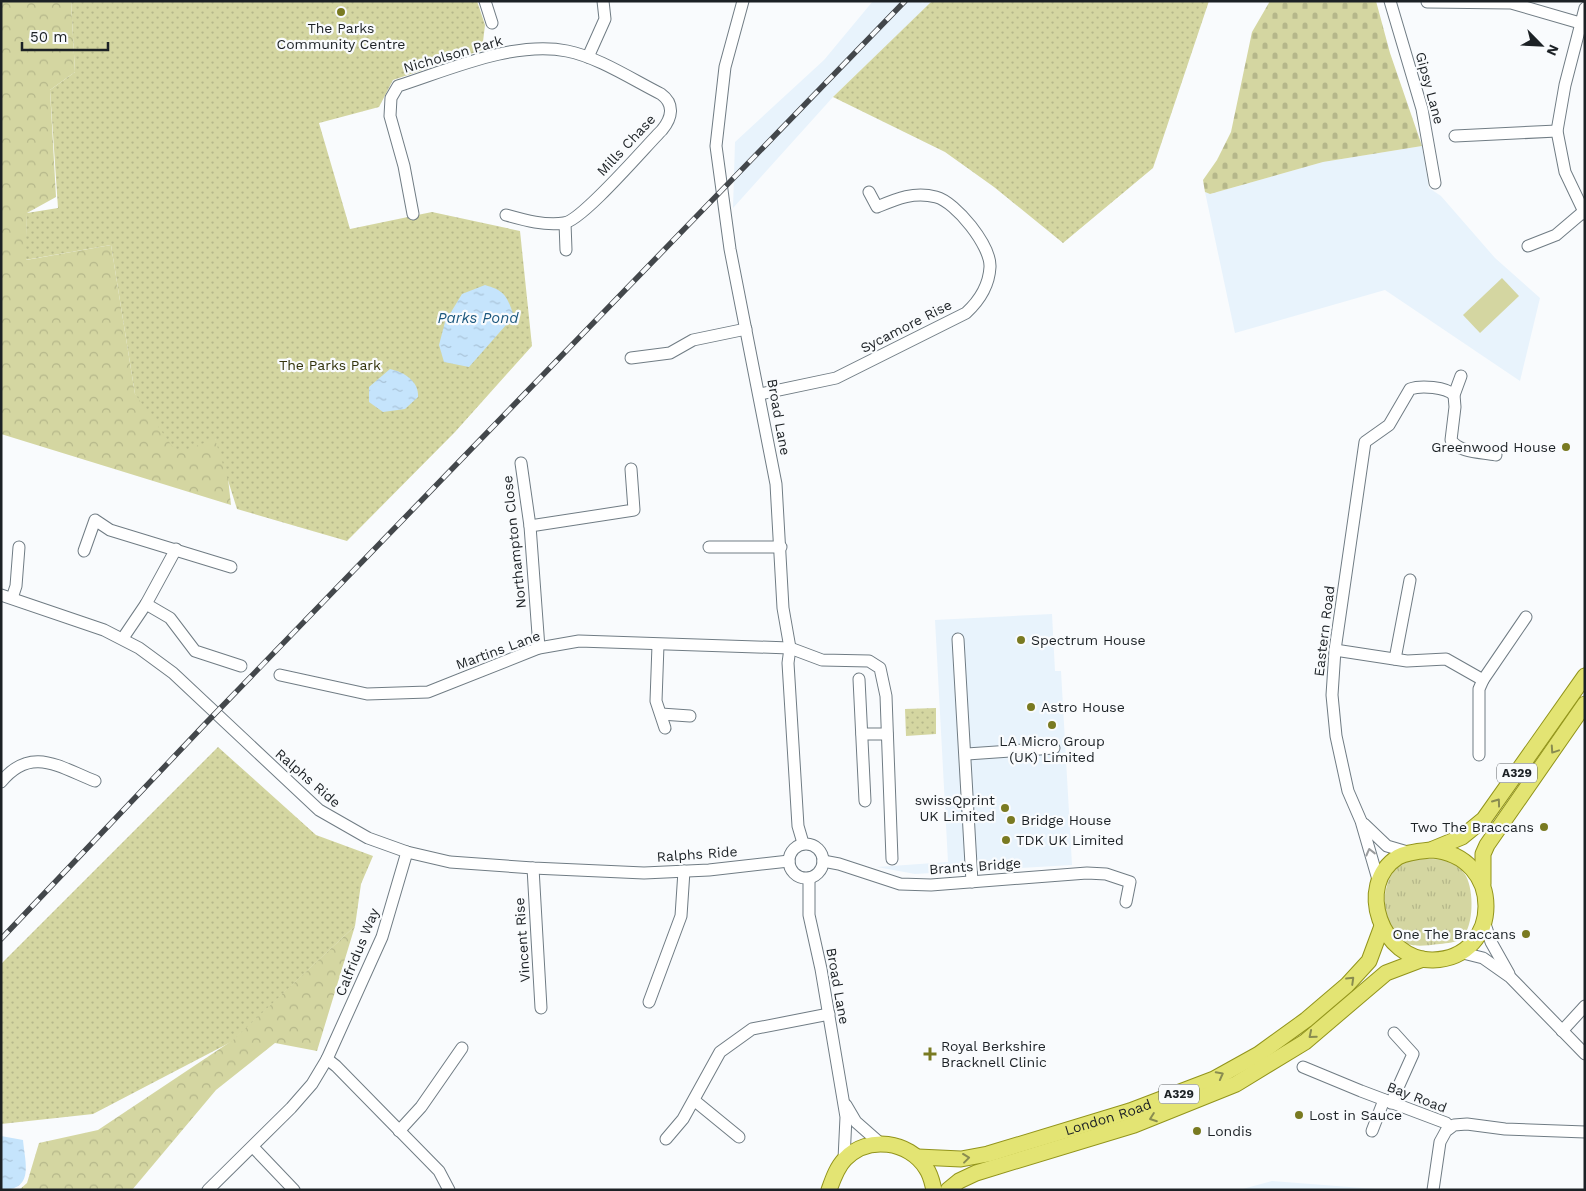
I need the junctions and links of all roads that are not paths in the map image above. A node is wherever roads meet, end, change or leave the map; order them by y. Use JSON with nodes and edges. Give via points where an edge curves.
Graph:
{"nodes":[{"id":1,"x":485,"y":1,"type":"edge"},
{"id":2,"x":604,"y":1,"type":"edge"},
{"id":3,"x":743,"y":1,"type":"edge"},
{"id":4,"x":1390,"y":1,"type":"edge"},
{"id":5,"x":1427,"y":2,"type":"edge"},
{"id":6,"x":1585,"y":8,"type":"edge"},
{"id":7,"x":492,"y":23,"type":"dead end"},
{"id":8,"x":1580,"y":23,"type":"junction"},
{"id":9,"x":588,"y":58,"type":"junction"},
{"id":10,"x":1557,"y":131,"type":"junction"},
{"id":11,"x":1455,"y":136,"type":"dead end"},
{"id":12,"x":1435,"y":183,"type":"dead end"},
{"id":13,"x":869,"y":192,"type":"dead end"},
{"id":14,"x":1584,"y":213,"type":"edge"},
{"id":15,"x":413,"y":214,"type":"dead end"},
{"id":16,"x":506,"y":215,"type":"dead end"},
{"id":17,"x":565,"y":223,"type":"junction"},
{"id":18,"x":1528,"y":246,"type":"dead end"},
{"id":19,"x":566,"y":250,"type":"dead end"},
{"id":20,"x":746,"y":329,"type":"junction"},
{"id":21,"x":631,"y":358,"type":"dead end"},
{"id":22,"x":1461,"y":376,"type":"dead end"},
{"id":23,"x":760,"y":394,"type":"junction"},
{"id":24,"x":1454,"y":396,"type":"junction"},
{"id":25,"x":1496,"y":455,"type":"dead end"},
{"id":26,"x":521,"y":463,"type":"dead end"},
{"id":27,"x":631,"y":469,"type":"dead end"},
{"id":28,"x":530,"y":526,"type":"junction"},
{"id":29,"x":781,"y":546,"type":"junction"},
{"id":30,"x":19,"y":547,"type":"dead end"},
{"id":31,"x":709,"y":547,"type":"dead end"},
{"id":32,"x":176,"y":549,"type":"junction"},
{"id":33,"x":84,"y":551,"type":"dead end"},
{"id":34,"x":231,"y":567,"type":"dead end"},
{"id":35,"x":1410,"y":580,"type":"dead end"},
{"id":36,"x":6,"y":596,"type":"edge"},
{"id":37,"x":146,"y":604,"type":"junction"},
{"id":38,"x":1526,"y":617,"type":"dead end"},
{"id":39,"x":123,"y":638,"type":"junction"},
{"id":40,"x":958,"y":639,"type":"dead end"},
{"id":41,"x":658,"y":645,"type":"junction"},
{"id":42,"x":539,"y":648,"type":"junction"},
{"id":43,"x":790,"y":648,"type":"junction"},
{"id":44,"x":1335,"y":650,"type":"junction"},
{"id":45,"x":1396,"y":659,"type":"junction"},
{"id":46,"x":241,"y":666,"type":"dead end"},
{"id":47,"x":280,"y":675,"type":"dead end"},
{"id":48,"x":1585,"y":676,"type":"edge"},
{"id":49,"x":860,"y":680,"type":"dead end"},
{"id":50,"x":1483,"y":680,"type":"junction"},
{"id":51,"x":1585,"y":704,"type":"edge"},
{"id":52,"x":661,"y":714,"type":"junction"},
{"id":53,"x":690,"y":716,"type":"dead end"},
{"id":54,"x":665,"y":728,"type":"dead end"},
{"id":55,"x":862,"y":734,"type":"junction"},
{"id":56,"x":887,"y":734,"type":"junction"},
{"id":57,"x":1054,"y":748,"type":"dead end"},
{"id":58,"x":966,"y":754,"type":"junction"},
{"id":59,"x":1479,"y":755,"type":"dead end"},
{"id":60,"x":95,"y":781,"type":"dead end"},
{"id":61,"x":1,"y":782,"type":"edge"},
{"id":62,"x":865,"y":801,"type":"dead end"},
{"id":63,"x":890,"y":808,"type":"junction"},
{"id":64,"x":877,"y":809,"type":"dead end"},
{"id":65,"x":1361,"y":820,"type":"junction"},
{"id":66,"x":803,"y":844,"type":"junction"},
{"id":67,"x":1431,"y":850,"type":"junction"},
{"id":68,"x":407,"y":852,"type":"junction"},
{"id":69,"x":1411,"y":853,"type":"junction"},
{"id":70,"x":892,"y":858,"type":"dead end"},
{"id":71,"x":789,"y":861,"type":"junction"},
{"id":72,"x":823,"y":861,"type":"junction"},
{"id":73,"x":533,"y":868,"type":"junction"},
{"id":74,"x":684,"y":871,"type":"junction"},
{"id":75,"x":809,"y":878,"type":"junction"},
{"id":76,"x":972,"y":882,"type":"junction"},
{"id":77,"x":1379,"y":883,"type":"junction"},
{"id":78,"x":1483,"y":886,"type":"junction"},
{"id":79,"x":1126,"y":902,"type":"dead end"},
{"id":80,"x":1484,"y":921,"type":"junction"},
{"id":81,"x":1382,"y":926,"type":"junction"},
{"id":82,"x":1459,"y":952,"type":"junction"},
{"id":83,"x":1423,"y":959,"type":"junction"},
{"id":84,"x":1510,"y":976,"type":"junction"},
{"id":85,"x":648,"y":1002,"type":"dead end"},
{"id":86,"x":1585,"y":1006,"type":"edge"},
{"id":87,"x":541,"y":1008,"type":"dead end"},
{"id":88,"x":828,"y":1014,"type":"junction"},
{"id":89,"x":1562,"y":1031,"type":"junction"},
{"id":90,"x":1394,"y":1033,"type":"dead end"},
{"id":91,"x":462,"y":1048,"type":"dead end"},
{"id":92,"x":1585,"y":1054,"type":"edge"},
{"id":93,"x":327,"y":1059,"type":"junction"},
{"id":94,"x":1303,"y":1066,"type":"dead end"},
{"id":95,"x":842,"y":1099,"type":"junction"},
{"id":96,"x":694,"y":1101,"type":"junction"},
{"id":97,"x":1388,"y":1102,"type":"junction"},
{"id":98,"x":1450,"y":1128,"type":"junction"},
{"id":99,"x":399,"y":1131,"type":"junction"},
{"id":100,"x":1372,"y":1131,"type":"dead end"},
{"id":101,"x":1585,"y":1132,"type":"edge"},
{"id":102,"x":739,"y":1136,"type":"dead end"},
{"id":103,"x":666,"y":1139,"type":"dead end"},
{"id":104,"x":881,"y":1144,"type":"junction"},
{"id":105,"x":253,"y":1147,"type":"junction"},
{"id":106,"x":918,"y":1157,"type":"junction"},
{"id":107,"x":844,"y":1159,"type":"junction"},
{"id":108,"x":208,"y":1190,"type":"edge"},
{"id":109,"x":294,"y":1190,"type":"edge"},
{"id":110,"x":449,"y":1190,"type":"edge"},
{"id":111,"x":829,"y":1190,"type":"edge"},
{"id":112,"x":934,"y":1190,"type":"edge"},
{"id":113,"x":948,"y":1190,"type":"edge"},
{"id":114,"x":1433,"y":1190,"type":"edge"}],
"edges":[{"from":1,"to":7,"type":"street"},
{"from":2,"to":9,"type":"street","via":[[605,18]]},
{"from":3,"to":20,"type":"street","name":"Broad Lane","via":[[725,67],[716,146],[723,211]]},
{"from":4,"to":12,"type":"street","name":"Gipsy Lane","via":[[1422,109]]},
{"from":5,"to":8,"type":"street","via":[[1510,3]]},
{"from":6,"to":8,"type":"street"},
{"from":8,"to":10,"type":"street"},
{"from":9,"to":15,"type":"street","name":"Nicholson Park","via":[[568,51],[536,48],[472,62],[398,86],[391,98],[390,116]]},
{"from":9,"to":17,"type":"street","name":"Mills Chase","via":[[661,94],[669,102],[671,110],[662,130],[586,209]]},
{"from":10,"to":11,"type":"street"},
{"from":10,"to":14,"type":"street","via":[[1564,172]]},
{"from":13,"to":23,"type":"street","name":"Sycamore Rise","via":[[877,207],[908,195],[927,196],[937,197],[962,214],[984,246],[990,266],[979,301],[966,313],[836,378]]},
{"from":14,"to":18,"type":"street","via":[[1556,235]]},
{"from":16,"to":17,"type":"street","via":[[533,222]]},
{"from":17,"to":19,"type":"street"},
{"from":20,"to":21,"type":"street","via":[[693,340],[670,352]]},
{"from":20,"to":23,"type":"street","name":"Broad Lane"},
{"from":22,"to":24,"type":"street"},
{"from":23,"to":29,"type":"street","name":"Broad Lane","via":[[776,484]]},
{"from":24,"to":25,"type":"street","via":[[1452,442],[1463,449]]},
{"from":24,"to":44,"type":"street","name":"Eastern Road","via":[[1433,388],[1410,389],[1389,425],[1365,442]]},
{"from":26,"to":28,"type":"street","name":"Northampton Close"},
{"from":27,"to":28,"type":"street","via":[[634,510]]},
{"from":28,"to":42,"type":"street","name":"Northampton Close"},
{"from":29,"to":31,"type":"street"},
{"from":29,"to":43,"type":"street","name":"Broad Lane","via":[[783,608]]},
{"from":30,"to":36,"type":"street","via":[[16,586]]},
{"from":32,"to":33,"type":"street","via":[[110,530],[95,520]]},
{"from":32,"to":34,"type":"street"},
{"from":32,"to":37,"type":"street"},
{"from":35,"to":45,"type":"street"},
{"from":36,"to":39,"type":"street","name":"Ralphs Ride"},
{"from":37,"to":39,"type":"street"},
{"from":37,"to":46,"type":"street","via":[[170,618],[194,651]]},
{"from":38,"to":50,"type":"street"},
{"from":39,"to":68,"type":"street","name":"Ralphs Ride","via":[[173,673],[319,810],[368,838]]},
{"from":40,"to":58,"type":"street"},
{"from":41,"to":42,"type":"street","name":"Martins Lane","via":[[579,641]]},
{"from":41,"to":43,"type":"street","name":"Martins Lane"},
{"from":41,"to":52,"type":"street","via":[[656,701]]},
{"from":42,"to":47,"type":"street","name":"Martins Lane","via":[[428,692],[367,694]]},
{"from":43,"to":56,"type":"street","name":"Martins Lane","via":[[822,660],[868,660],[880,668],[886,696]]},
{"from":43,"to":66,"type":"street","name":"Broad Lane","via":[[788,663],[798,826]]},
{"from":44,"to":45,"type":"street"},
{"from":44,"to":65,"type":"street","name":"Eastern Road","via":[[1332,695],[1336,736],[1348,791]]},
{"from":45,"to":50,"type":"street","via":[[1446,660]]},
{"from":67,"to":48,"type":"main road","number":"A329","one_way":true,"via":[[1462,837],[1484,819]]},
{"from":49,"to":55,"type":"street"},
{"from":50,"to":59,"type":"street","via":[[1478,717]]},
{"from":51,"to":78,"type":"main road","number":"A329","one_way":true,"via":[[1487,845],[1483,854]]},
{"from":52,"to":53,"type":"street"},
{"from":52,"to":54,"type":"street"},
{"from":55,"to":56,"type":"street"},
{"from":55,"to":62,"type":"street"},
{"from":56,"to":63,"type":"street"},
{"from":57,"to":58,"type":"street"},
{"from":58,"to":76,"type":"street"},
{"from":60,"to":61,"type":"street","via":[[34,760],[20,765]]},
{"from":63,"to":64,"type":"street"},
{"from":63,"to":70,"type":"street"},
{"from":65,"to":69,"type":"street","name":"Eastern Road","via":[[1387,846]]},
{"from":77,"to":65,"type":"street","name":"Eastern Road","one_way":true},
{"from":66,"to":71,"type":"street","via":[[791,852]]},
{"from":66,"to":72,"type":"street","via":[[817,847]]},
{"from":67,"to":69,"type":"main road","number":"A329"},
{"from":67,"to":78,"type":"main road","number":"A329","via":[[1452,854],[1465,861]]},
{"from":68,"to":73,"type":"street","name":"Ralphs Ride","via":[[450,862]]},
{"from":68,"to":93,"type":"street","name":"Calfridus Way","via":[[382,937]]},
{"from":69,"to":77,"type":"main road","number":"A329","via":[[1392,863]]},
{"from":71,"to":74,"type":"street","name":"Ralphs Ride"},
{"from":71,"to":75,"type":"street","via":[[797,876]]},
{"from":72,"to":75,"type":"street","via":[[819,872]]},
{"from":72,"to":76,"type":"street","name":"Brants Bridge","via":[[900,884]]},
{"from":73,"to":74,"type":"street","name":"Ralphs Ride"},
{"from":73,"to":87,"type":"street","name":"Vincent Rise"},
{"from":74,"to":85,"type":"street","via":[[681,916]]},
{"from":75,"to":88,"type":"street","name":"Broad Lane","via":[[809,915]]},
{"from":76,"to":79,"type":"street","name":"Brants Bridge","via":[[1106,874],[1130,882]]},
{"from":77,"to":81,"type":"main road","number":"A329","via":[[1378,910]]},
{"from":78,"to":80,"type":"main road","number":"A329","via":[[1486,896]]},
{"from":80,"to":82,"type":"main road","number":"A329","via":[[1474,940]]},
{"from":80,"to":84,"type":"street","via":[[1491,942]]},
{"from":81,"to":83,"type":"main road","number":"A329","via":[[1394,944]]},
{"from":106,"to":81,"type":"main road","name":"London Road","number":"A329","one_way":true,"via":[[961,1158],[988,1154],[1130,1111],[1214,1078],[1259,1054],[1306,1020],[1347,984],[1369,961]]},
{"from":82,"to":83,"type":"main road","number":"A329","via":[[1445,958]]},
{"from":82,"to":84,"type":"street","via":[[1483,958]]},
{"from":83,"to":113,"type":"main road","name":"London Road","number":"A329","one_way":true,"via":[[1386,973],[1305,1042],[1236,1084],[1134,1125],[976,1173]]},
{"from":84,"to":89,"type":"street"},
{"from":86,"to":89,"type":"street"},
{"from":88,"to":95,"type":"street","name":"Broad Lane"},
{"from":88,"to":96,"type":"street","via":[[752,1029],[720,1052]]},
{"from":89,"to":92,"type":"street"},
{"from":90,"to":97,"type":"street","via":[[1413,1054]]},
{"from":91,"to":99,"type":"street","via":[[421,1107]]},
{"from":93,"to":99,"type":"street"},
{"from":93,"to":105,"type":"street","name":"Calfridus Way","via":[[312,1084]]},
{"from":94,"to":97,"type":"street","name":"Bay Road"},
{"from":95,"to":104,"type":"street","name":"Broad Lane","via":[[856,1122]]},
{"from":95,"to":107,"type":"street","name":"Broad Lane","via":[[846,1128]]},
{"from":96,"to":102,"type":"street"},
{"from":96,"to":103,"type":"street"},
{"from":97,"to":98,"type":"street","name":"Bay Road","via":[[1446,1123]]},
{"from":97,"to":100,"type":"street"},
{"from":98,"to":101,"type":"street","name":"Bay Road","via":[[1461,1124],[1505,1130]]},
{"from":98,"to":114,"type":"street","via":[[1440,1142]]},
{"from":99,"to":110,"type":"street","via":[[439,1171]]},
{"from":104,"to":106,"type":"main road","number":"A329","via":[[899,1146]]},
{"from":104,"to":107,"type":"main road","number":"A329","via":[[854,1150]]},
{"from":105,"to":108,"type":"street","name":"Calfridus Way"},
{"from":105,"to":109,"type":"street"},
{"from":106,"to":112,"type":"main road","via":[[930,1175]]},
{"from":107,"to":111,"type":"main road"}]}
